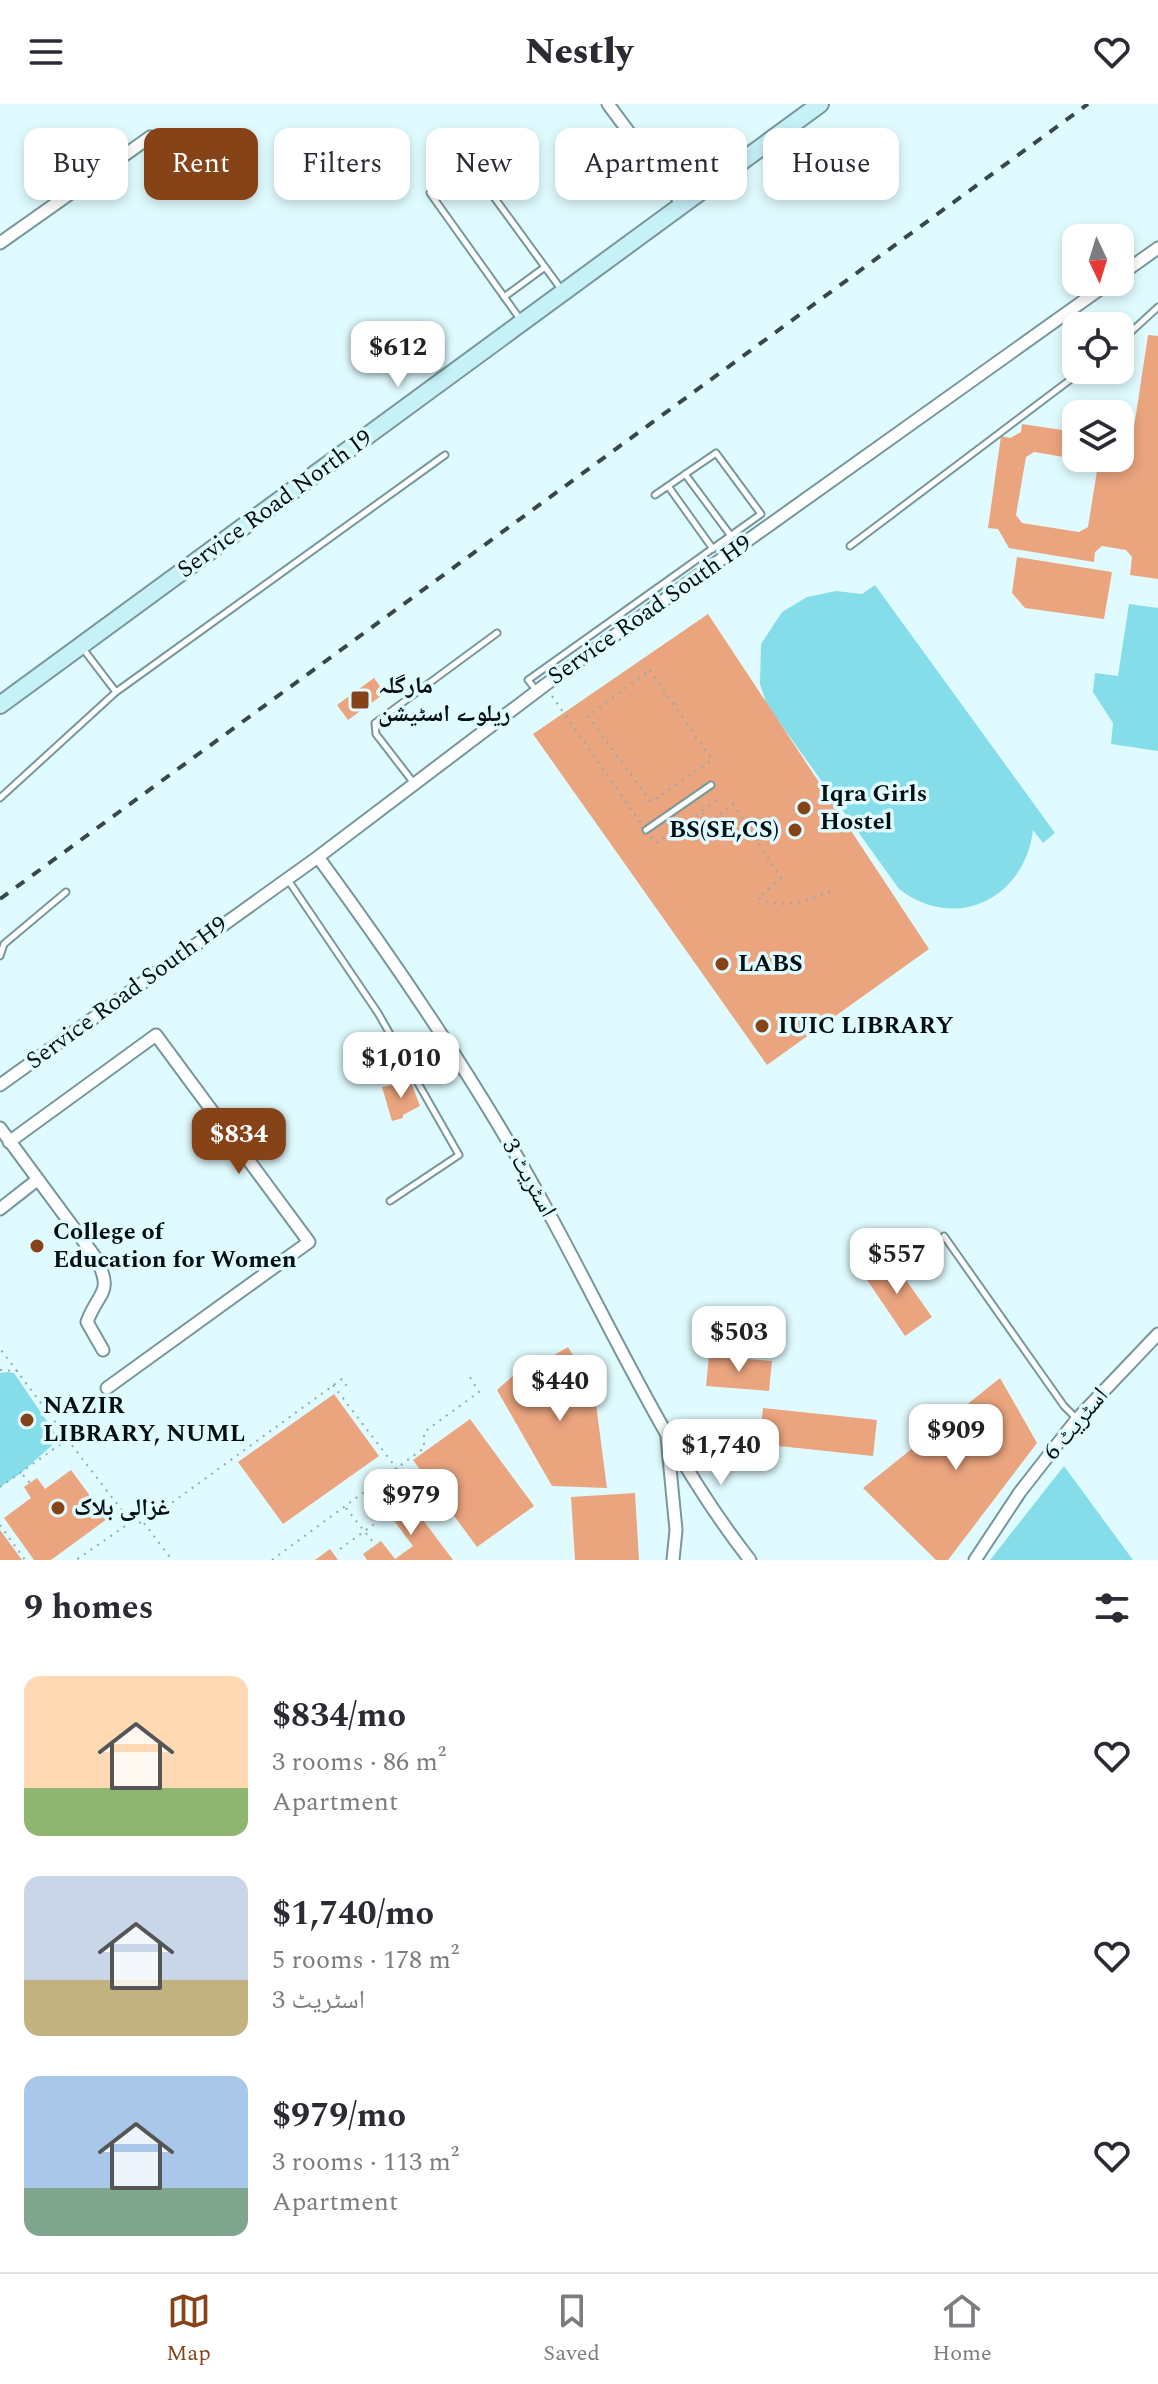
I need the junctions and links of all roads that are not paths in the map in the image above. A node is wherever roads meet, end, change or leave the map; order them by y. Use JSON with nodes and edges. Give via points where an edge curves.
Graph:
{"nodes":[{"id":1,"x":608,"y":104,"type":"edge"},
{"id":2,"x":820,"y":104,"type":"edge"},
{"id":3,"x":144,"y":141,"type":"edge"},
{"id":4,"x":435,"y":200,"type":"edge"},
{"id":5,"x":496,"y":200,"type":"edge"},
{"id":6,"x":683,"y":205,"type":"junction"},
{"id":7,"x":0,"y":243,"type":"edge"},
{"id":8,"x":1158,"y":248,"type":"edge"},
{"id":9,"x":1134,"y":265,"type":"edge"},
{"id":10,"x":545,"y":267,"type":"junction"},
{"id":11,"x":563,"y":292,"type":"junction"},
{"id":12,"x":1090,"y":296,"type":"edge"},
{"id":13,"x":504,"y":297,"type":"junction"},
{"id":14,"x":1158,"y":307,"type":"edge"},
{"id":15,"x":523,"y":322,"type":"junction"},
{"id":16,"x":1134,"y":329,"type":"edge"},
{"id":17,"x":1064,"y":384,"type":"edge"},
{"id":18,"x":445,"y":455,"type":"dead end"},
{"id":19,"x":685,"y":474,"type":"junction"},
{"id":20,"x":668,"y":486,"type":"junction"},
{"id":21,"x":655,"y":495,"type":"dead end"},
{"id":22,"x":734,"y":534,"type":"junction"},
{"id":23,"x":850,"y":546,"type":"dead end"},
{"id":24,"x":713,"y":549,"type":"junction"},
{"id":25,"x":497,"y":633,"type":"dead end"},
{"id":26,"x":81,"y":646,"type":"junction"},
{"id":27,"x":541,"y":688,"type":"junction"},
{"id":28,"x":116,"y":692,"type":"junction"},
{"id":29,"x":0,"y":705,"type":"edge"},
{"id":30,"x":413,"y":782,"type":"junction"},
{"id":31,"x":711,"y":785,"type":"dead end"},
{"id":32,"x":0,"y":798,"type":"edge"},
{"id":33,"x":646,"y":830,"type":"road end"},
{"id":34,"x":318,"y":857,"type":"junction"},
{"id":35,"x":286,"y":877,"type":"junction"},
{"id":36,"x":66,"y":892,"type":"dead end"},
{"id":37,"x":2,"y":942,"type":"edge"},
{"id":38,"x":0,"y":956,"type":"edge"},
{"id":39,"x":0,"y":1085,"type":"edge"},
{"id":40,"x":0,"y":1128,"type":"edge"},
{"id":41,"x":9,"y":1142,"type":"junction"},
{"id":42,"x":37,"y":1180,"type":"junction"},
{"id":43,"x":390,"y":1201,"type":"dead end"},
{"id":44,"x":0,"y":1209,"type":"edge"},
{"id":45,"x":944,"y":1236,"type":"dead end"},
{"id":46,"x":1158,"y":1334,"type":"edge"},
{"id":47,"x":103,"y":1350,"type":"dead end"},
{"id":48,"x":107,"y":1388,"type":"dead end"},
{"id":49,"x":1077,"y":1419,"type":"junction"},
{"id":50,"x":666,"y":1432,"type":"junction"},
{"id":51,"x":673,"y":1560,"type":"edge"},
{"id":52,"x":750,"y":1560,"type":"edge"},
{"id":53,"x":975,"y":1560,"type":"edge"}],
"edges":[{"from":1,"to":6,"type":"street"},
{"from":2,"to":6,"type":"main road","name":"Service Road North I9"},
{"from":3,"to":7,"type":"street"},
{"from":4,"to":13,"type":"lane"},
{"from":5,"to":10,"type":"lane"},
{"from":6,"to":11,"type":"main road","name":"Service Road North I9"},
{"from":8,"to":9,"type":"street"},
{"from":10,"to":11,"type":"lane"},
{"from":10,"to":13,"type":"lane"},
{"from":11,"to":15,"type":"main road","name":"Service Road North I9"},
{"from":12,"to":27,"type":"street","name":"Service Road South H9"},
{"from":13,"to":15,"type":"lane"},
{"from":14,"to":16,"type":"lane"},
{"from":15,"to":26,"type":"main road","name":"Service Road North I9"},
{"from":17,"to":23,"type":"lane"},
{"from":18,"to":28,"type":"lane"},
{"from":19,"to":20,"type":"lane"},
{"from":19,"to":22,"type":"lane"},
{"from":19,"to":22,"type":"lane","via":[[716,453],[761,514]]},
{"from":20,"to":21,"type":"lane"},
{"from":20,"to":24,"type":"lane"},
{"from":22,"to":24,"type":"lane"},
{"from":24,"to":27,"type":"lane","via":[[528,680]]},
{"from":25,"to":30,"type":"lane","via":[[375,723],[376,734]]},
{"from":26,"to":28,"type":"lane"},
{"from":26,"to":29,"type":"main road","name":"Service Road North I9"},
{"from":27,"to":30,"type":"street","name":"Service Road South H9"},
{"from":28,"to":32,"type":"lane"},
{"from":30,"to":34,"type":"street","name":"Service Road South H9"},
{"from":31,"to":33,"type":"lane"},
{"from":34,"to":35,"type":"street","name":"Service Road South H9"},
{"from":34,"to":50,"type":"street","name":"اسٹریٹ 3","via":[[484,1097]]},
{"from":35,"to":39,"type":"street","name":"Service Road South H9"},
{"from":35,"to":43,"type":"lane","via":[[378,1013],[459,1155]]},
{"from":36,"to":37,"type":"lane"},
{"from":37,"to":38,"type":"lane"},
{"from":40,"to":41,"type":"street"},
{"from":41,"to":42,"type":"street"},
{"from":41,"to":48,"type":"street","via":[[156,1035],[309,1242]]},
{"from":42,"to":44,"type":"street"},
{"from":42,"to":47,"type":"street","via":[[106,1278],[104,1295],[87,1322]]},
{"from":45,"to":49,"type":"lane"},
{"from":46,"to":49,"type":"street","name":"اسٹریٹ 6"},
{"from":49,"to":53,"type":"street","name":"اسٹریٹ 6"},
{"from":50,"to":51,"type":"street","via":[[676,1530]]},
{"from":50,"to":52,"type":"street","name":"اسٹریٹ 3"}]}
